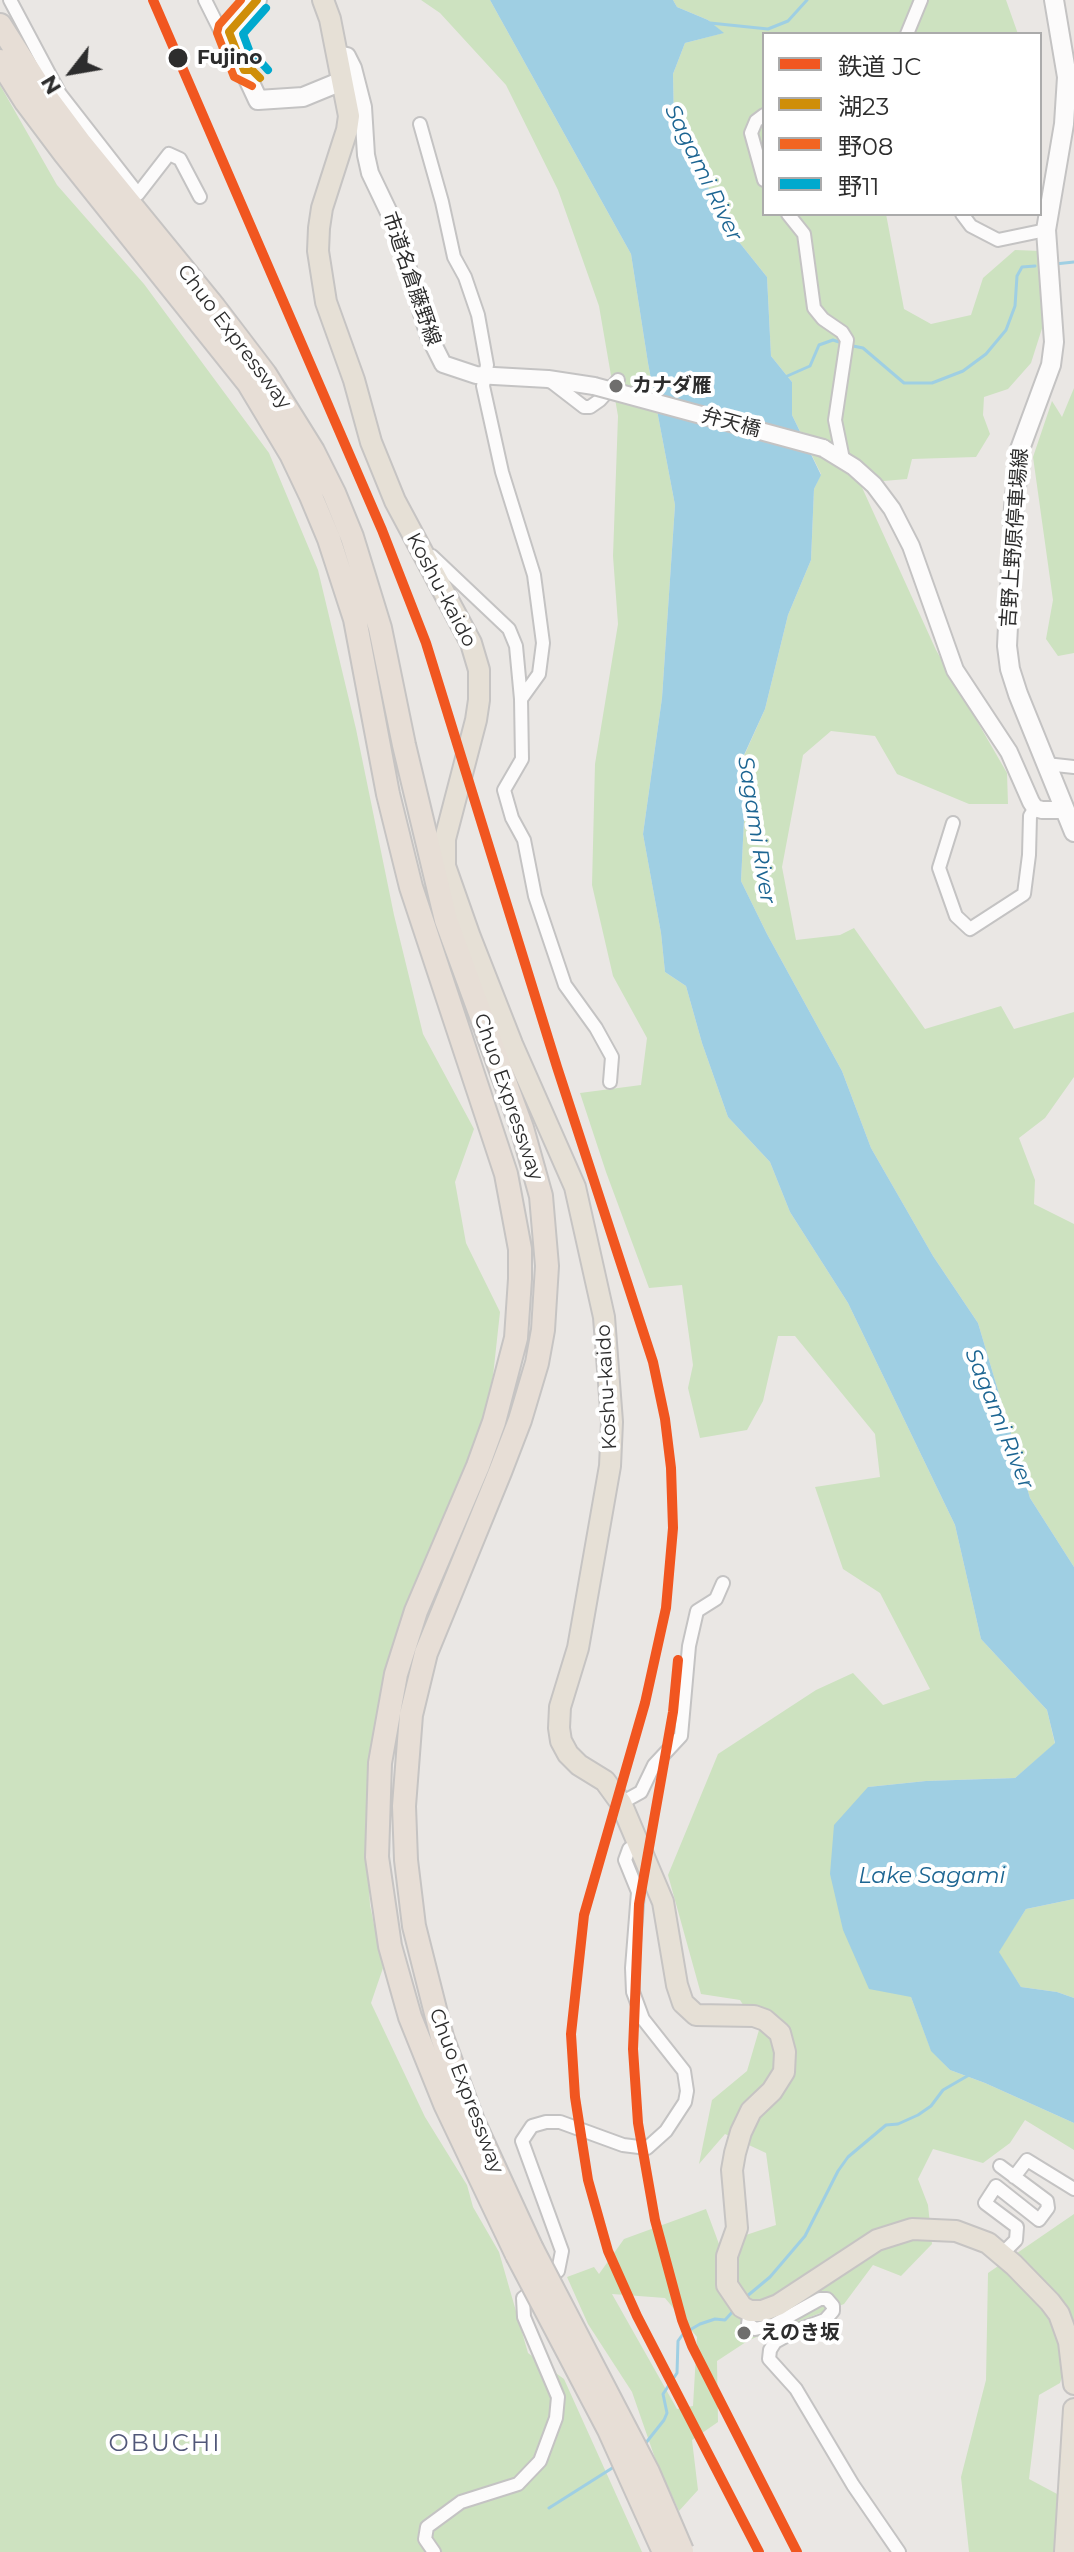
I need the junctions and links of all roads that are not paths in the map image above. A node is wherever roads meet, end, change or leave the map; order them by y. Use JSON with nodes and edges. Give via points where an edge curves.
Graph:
{"nodes":[{"id":1,"x":10,"y":0,"type":"edge"},
{"id":2,"x":205,"y":0,"type":"edge"},
{"id":3,"x":257,"y":0,"type":"edge"},
{"id":4,"x":323,"y":0,"type":"edge"},
{"id":5,"x":921,"y":0,"type":"edge"},
{"id":6,"x":1054,"y":0,"type":"edge"},
{"id":7,"x":0,"y":25,"type":"edge"},
{"id":8,"x":229,"y":32,"type":"junction"},
{"id":9,"x":908,"y":32,"type":"edge"},
{"id":10,"x":337,"y":54,"type":"junction"},
{"id":11,"x":0,"y":61,"type":"edge"},
{"id":12,"x":342,"y":81,"type":"junction"},
{"id":13,"x":762,"y":116,"type":"edge"},
{"id":14,"x":420,"y":124,"type":"dead end"},
{"id":15,"x":762,"y":173,"type":"edge"},
{"id":16,"x":200,"y":197,"type":"dead end"},
{"id":17,"x":790,"y":216,"type":"edge"},
{"id":18,"x":964,"y":216,"type":"edge"},
{"id":19,"x":1046,"y":230,"type":"junction"},
{"id":20,"x":484,"y":376,"type":"junction"},
{"id":21,"x":548,"y":379,"type":"junction"},
{"id":22,"x":618,"y":380,"type":"dead end"},
{"id":23,"x":594,"y":386,"type":"joint"},
{"id":24,"x":843,"y":459,"type":"junction"},
{"id":25,"x":422,"y":555,"type":"junction"},
{"id":26,"x":521,"y":699,"type":"junction"},
{"id":27,"x":1046,"y":764,"type":"junction"},
{"id":28,"x":1074,"y":767,"type":"edge"},
{"id":29,"x":1035,"y":808,"type":"junction"},
{"id":30,"x":1065,"y":810,"type":"junction"},
{"id":31,"x":953,"y":823,"type":"dead end"},
{"id":32,"x":1074,"y":832,"type":"edge"},
{"id":33,"x":610,"y":1082,"type":"dead end"},
{"id":34,"x":723,"y":1583,"type":"dead end"},
{"id":35,"x":621,"y":1803,"type":"junction"},
{"id":36,"x":637,"y":1843,"type":"junction"},
{"id":37,"x":1000,"y":2166,"type":"dead end"},
{"id":38,"x":1014,"y":2177,"type":"junction"},
{"id":39,"x":1074,"y":2189,"type":"edge"},
{"id":40,"x":524,"y":2251,"type":"junction"},
{"id":41,"x":1002,"y":2254,"type":"junction"},
{"id":42,"x":743,"y":2305,"type":"junction"},
{"id":43,"x":1074,"y":2384,"type":"edge"},
{"id":44,"x":1074,"y":2409,"type":"edge"},
{"id":45,"x":434,"y":2552,"type":"edge"},
{"id":46,"x":664,"y":2552,"type":"edge"},
{"id":47,"x":682,"y":2552,"type":"edge"},
{"id":48,"x":899,"y":2552,"type":"edge"},
{"id":49,"x":1065,"y":2552,"type":"edge"}],
"edges":[{"from":1,"to":16,"type":"street","via":[[60,94],[138,194],[169,154],[180,159]]},
{"from":2,"to":8,"type":"street","via":[[220,30]]},
{"from":3,"to":8,"type":"main road"},
{"from":4,"to":10,"type":"highway","name":"Koshu-kaido"},
{"from":5,"to":9,"type":"street"},
{"from":6,"to":19,"type":"main road","name":"吉野上野原停車場線","via":[[1067,100]]},
{"from":7,"to":40,"type":"highway","name":"Chuo Expressway","via":[[81,144],[242,341],[313,451],[367,584],[446,920],[541,1196],[547,1266],[543,1330],[529,1392],[426,1653],[411,1715],[404,1834],[408,1891],[442,2037]]},
{"from":8,"to":12,"type":"main road","via":[[258,100],[303,97]]},
{"from":10,"to":12,"type":"highway","name":"Koshu-kaido"},
{"from":10,"to":20,"type":"street","name":"市道名倉藤野線","via":[[347,56],[353,68],[370,173],[393,221],[436,353],[451,369]]},
{"from":11,"to":40,"type":"highway","name":"Chuo Expressway","via":[[65,154],[249,384],[311,496],[355,619],[398,838],[506,1174],[520,1249],[511,1365],[494,1422],[416,1611],[390,1699],[380,1763],[377,1842],[390,1946],[431,2073]]},
{"from":12,"to":25,"type":"highway","name":"Koshu-kaido","via":[[349,116],[322,208],[321,274],[371,442]]},
{"from":13,"to":15,"type":"street","via":[[751,137]]},
{"from":14,"to":20,"type":"street","via":[[454,257],[478,315],[487,365]]},
{"from":17,"to":24,"type":"street","via":[[804,234],[814,308],[847,340],[835,420]]},
{"from":18,"to":19,"type":"street","via":[[998,240]]},
{"from":19,"to":27,"type":"main road","name":"吉野上野原停車場線","via":[[1053,354],[1020,449],[1007,646],[1018,694]]},
{"from":20,"to":21,"type":"street","name":"市道名倉藤野線"},
{"from":20,"to":26,"type":"street","via":[[502,472],[534,575],[543,643],[539,674]]},
{"from":21,"to":22,"type":"street","via":[[584,407],[600,400]]},
{"from":21,"to":23,"type":"street","name":"市道名倉藤野線"},
{"from":23,"to":24,"type":"street","name":"弁天橋","bridge":true,"via":[[823,448]]},
{"from":24,"to":29,"type":"street","via":[[883,496],[905,532],[955,670],[1009,752]]},
{"from":25,"to":26,"type":"street","via":[[432,556],[509,629],[516,646]]},
{"from":25,"to":35,"type":"highway","name":"Koshu-kaido","via":[[476,657],[480,684],[444,853],[451,887],[575,1187],[604,1317],[610,1466],[559,1728],[568,1754],[605,1781]]},
{"from":26,"to":33,"type":"street","via":[[522,759],[504,790],[524,840],[535,896],[565,985],[612,1057]]},
{"from":27,"to":28,"type":"street"},
{"from":27,"to":30,"type":"main road","name":"吉野上野原停車場線"},
{"from":29,"to":30,"type":"street"},
{"from":29,"to":31,"type":"street","via":[[1024,894],[970,929],[956,916],[939,868]]},
{"from":30,"to":32,"type":"main road","name":"吉野上野原停車場線"},
{"from":34,"to":35,"type":"street","via":[[716,1599],[697,1611],[681,1736],[654,1765],[641,1792]]},
{"from":35,"to":36,"type":"highway","name":"Koshu-kaido"},
{"from":36,"to":42,"type":"highway","name":"Koshu-kaido","via":[[663,1902],[683,2003],[696,2015],[765,2020],[783,2042],[784,2072],[751,2111],[732,2170],[737,2228],[725,2280]]},
{"from":36,"to":45,"type":"street","via":[[625,1860],[638,1892],[633,1992],[643,2019],[684,2071],[685,2102],[647,2148],[560,2122],[532,2126],[522,2141],[562,2251],[558,2271],[523,2298],[524,2317],[558,2397],[556,2418],[540,2461],[518,2484],[461,2502],[427,2527],[425,2539]]},
{"from":37,"to":38,"type":"street"},
{"from":38,"to":39,"type":"street","via":[[1027,2160]]},
{"from":38,"to":41,"type":"street","via":[[1047,2201],[1048,2208],[1039,2220],[996,2186],[985,2203],[1017,2227],[1016,2240]]},
{"from":40,"to":46,"type":"highway","name":"Chuo Expressway","bridge":true},
{"from":40,"to":47,"type":"highway","name":"Chuo Expressway","bridge":true,"via":[[648,2472]]},
{"from":41,"to":42,"type":"highway","via":[[956,2231],[912,2229],[865,2246],[778,2305],[762,2311]]},
{"from":41,"to":43,"type":"highway","via":[[1059,2314]]},
{"from":42,"to":48,"type":"street","via":[[748,2324],[755,2329],[820,2299],[833,2306],[825,2320],[771,2345],[769,2359],[789,2380]]},
{"from":44,"to":49,"type":"highway"}]}
